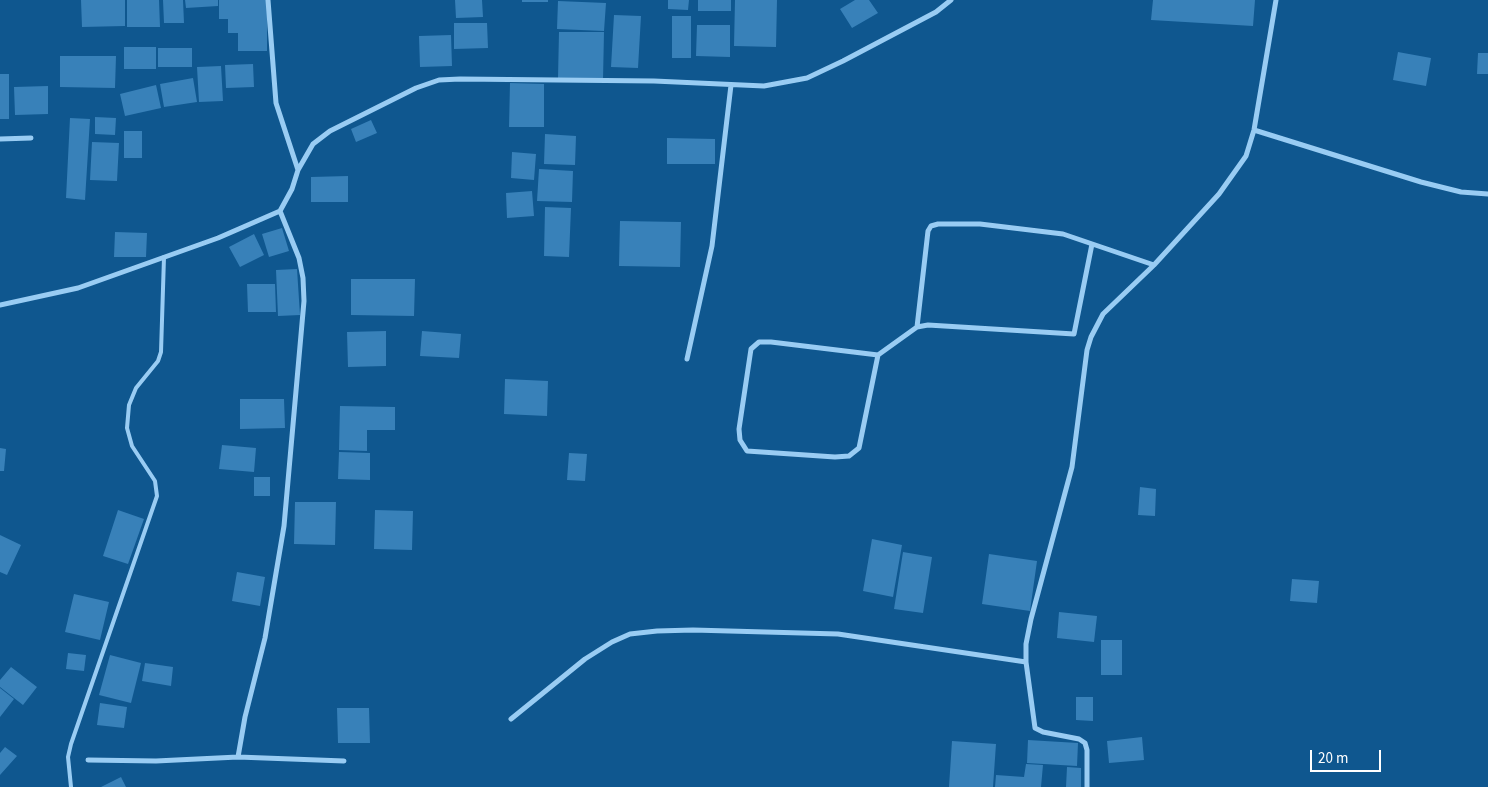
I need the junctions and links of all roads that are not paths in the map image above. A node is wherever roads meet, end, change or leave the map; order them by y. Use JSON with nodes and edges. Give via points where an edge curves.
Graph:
{"nodes":[{"id":1,"x":268,"y":0,"type":"edge"},
{"id":2,"x":951,"y":0,"type":"edge"},
{"id":3,"x":1276,"y":0,"type":"edge"},
{"id":4,"x":731,"y":85,"type":"junction"},
{"id":5,"x":1254,"y":130,"type":"junction"},
{"id":6,"x":31,"y":138,"type":"dead end"},
{"id":7,"x":0,"y":139,"type":"edge"},
{"id":8,"x":298,"y":170,"type":"junction"},
{"id":9,"x":1488,"y":194,"type":"edge"},
{"id":10,"x":280,"y":211,"type":"junction"},
{"id":11,"x":1092,"y":244,"type":"junction"},
{"id":12,"x":164,"y":257,"type":"junction"},
{"id":13,"x":1154,"y":265,"type":"junction"},
{"id":14,"x":0,"y":305,"type":"edge"},
{"id":15,"x":917,"y":327,"type":"junction"},
{"id":16,"x":878,"y":355,"type":"junction"},
{"id":17,"x":687,"y":360,"type":"dead end"},
{"id":18,"x":1026,"y":662,"type":"junction"},
{"id":19,"x":511,"y":720,"type":"dead end"},
{"id":20,"x":238,"y":757,"type":"junction"},
{"id":21,"x":88,"y":760,"type":"dead end"},
{"id":22,"x":344,"y":761,"type":"dead end"},
{"id":23,"x":71,"y":787,"type":"edge"},
{"id":24,"x":1087,"y":787,"type":"edge"}],
"edges":[{"from":1,"to":8,"type":"street","via":[[276,103]]},
{"from":2,"to":4,"type":"street","via":[[936,12],[807,78],[764,86]]},
{"from":3,"to":5,"type":"street"},
{"from":4,"to":8,"type":"street","via":[[439,80],[330,130],[313,144]]},
{"from":4,"to":17,"type":"street","via":[[712,246]]},
{"from":5,"to":9,"type":"street","via":[[1421,182],[1460,192]]},
{"from":5,"to":13,"type":"street","via":[[1246,156],[1219,194]]},
{"from":6,"to":7,"type":"street"},
{"from":8,"to":10,"type":"street"},
{"from":10,"to":12,"type":"street"},
{"from":10,"to":20,"type":"street","via":[[298,258],[304,301],[284,526],[265,638]]},
{"from":11,"to":13,"type":"street"},
{"from":11,"to":15,"type":"street","via":[[1074,334]]},
{"from":11,"to":15,"type":"street","via":[[1063,234],[980,224],[931,226]]},
{"from":12,"to":14,"type":"street","via":[[78,288]]},
{"from":12,"to":23,"type":"lane","via":[[161,352],[158,361],[136,388],[129,405],[127,428],[132,446],[154,481],[157,496],[71,744],[68,757]]},
{"from":13,"to":18,"type":"street","via":[[1103,314],[1087,350],[1072,467],[1031,619]]},
{"from":15,"to":16,"type":"street"},
{"from":16,"to":16,"type":"street","via":[[759,342],[751,349],[739,428],[740,440],[747,451],[850,456],[859,448]]},
{"from":18,"to":19,"type":"street","via":[[838,634],[693,630],[630,634],[585,659]]},
{"from":18,"to":24,"type":"street","via":[[1035,728],[1085,743]]},
{"from":20,"to":21,"type":"street"},
{"from":20,"to":22,"type":"street"}]}
